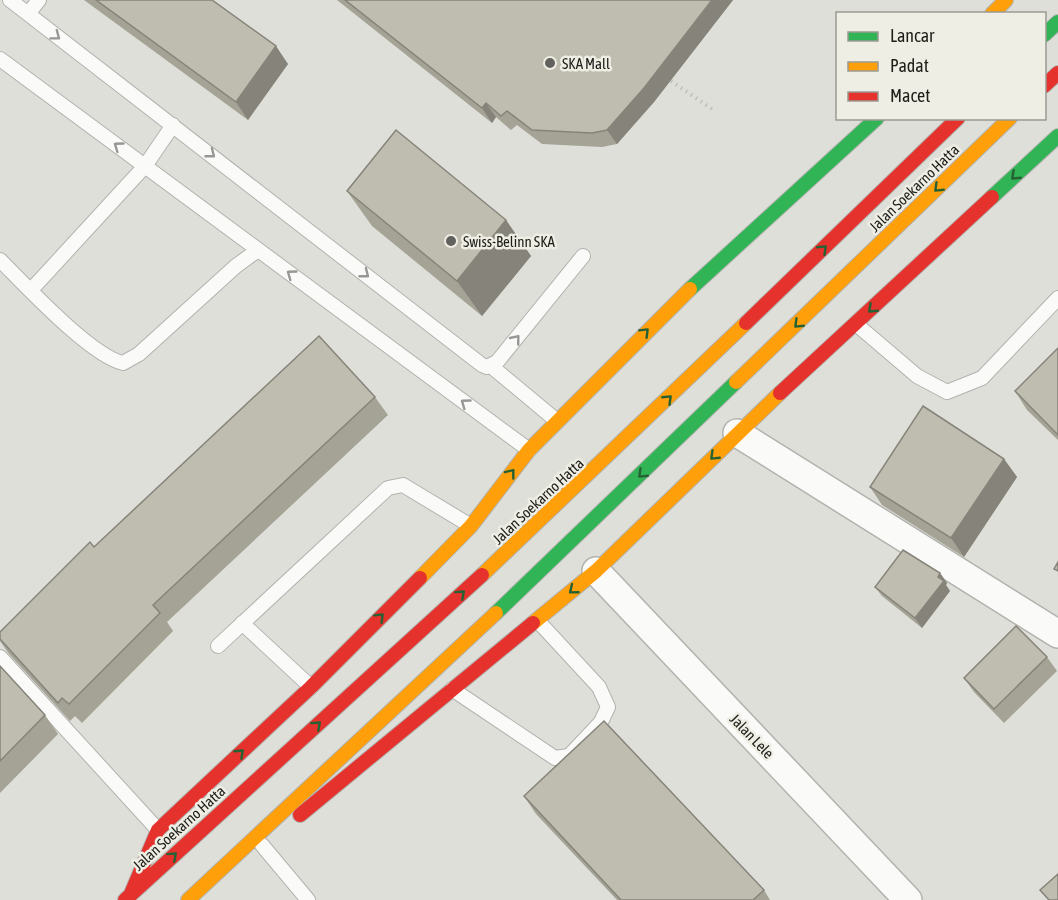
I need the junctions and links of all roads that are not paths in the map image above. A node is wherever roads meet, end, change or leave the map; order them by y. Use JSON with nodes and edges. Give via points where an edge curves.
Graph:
{"nodes":[{"id":1,"x":10,"y":0,"type":"edge"},
{"id":2,"x":39,"y":0,"type":"edge"},
{"id":3,"x":1006,"y":0,"type":"edge"},
{"id":4,"x":994,"y":12,"type":"edge"},
{"id":5,"x":28,"y":14,"type":"junction"},
{"id":6,"x":1058,"y":22,"type":"edge"},
{"id":7,"x":1046,"y":33,"type":"edge"},
{"id":8,"x":0,"y":59,"type":"edge"},
{"id":9,"x":1058,"y":73,"type":"edge"},
{"id":10,"x":1046,"y":84,"type":"edge"},
{"id":11,"x":875,"y":120,"type":"edge"},
{"id":12,"x":956,"y":120,"type":"edge"},
{"id":13,"x":1009,"y":120,"type":"edge"},
{"id":14,"x":173,"y":125,"type":"junction"},
{"id":15,"x":1058,"y":136,"type":"edge"},
{"id":16,"x":145,"y":166,"type":"junction"},
{"id":17,"x":258,"y":250,"type":"junction"},
{"id":18,"x":583,"y":256,"type":"dead end"},
{"id":19,"x":0,"y":260,"type":"edge"},
{"id":20,"x":31,"y":290,"type":"junction"},
{"id":21,"x":1058,"y":298,"type":"edge"},
{"id":22,"x":856,"y":324,"type":"junction"},
{"id":23,"x":491,"y":366,"type":"junction"},
{"id":24,"x":557,"y":421,"type":"junction"},
{"id":25,"x":737,"y":434,"type":"junction"},
{"id":26,"x":529,"y":450,"type":"junction"},
{"id":27,"x":471,"y":526,"type":"junction"},
{"id":28,"x":596,"y":571,"type":"junction"},
{"id":29,"x":537,"y":620,"type":"junction"},
{"id":30,"x":242,"y":623,"type":"junction"},
{"id":31,"x":1058,"y":634,"type":"edge"},
{"id":32,"x":218,"y":646,"type":"dead end"},
{"id":33,"x":0,"y":657,"type":"edge"},
{"id":34,"x":311,"y":687,"type":"junction"},
{"id":35,"x":452,"y":689,"type":"junction"},
{"id":36,"x":158,"y":830,"type":"junction"},
{"id":37,"x":262,"y":845,"type":"junction"},
{"id":38,"x":127,"y":898,"type":"edge"},
{"id":39,"x":188,"y":900,"type":"edge"},
{"id":40,"x":195,"y":900,"type":"edge"},
{"id":41,"x":308,"y":900,"type":"edge"},
{"id":42,"x":908,"y":900,"type":"edge"}],
"edges":[{"from":1,"to":5,"type":"lane"},
{"from":2,"to":5,"type":"lane"},
{"from":3,"to":4,"type":"main road"},
{"from":5,"to":14,"type":"lane","one_way":true},
{"from":6,"to":7,"type":"main road"},
{"from":16,"to":8,"type":"lane","one_way":true},
{"from":9,"to":10,"type":"main road"},
{"from":24,"to":11,"type":"main road","name":"Jalan Soekarno Hatta","one_way":true,"via":[[660,316]]},
{"from":38,"to":12,"type":"main road","name":"Jalan Soekarno Hatta","one_way":true,"via":[[535,527]]},
{"from":13,"to":39,"type":"main road","name":"Jalan Soekarno Hatta","one_way":true,"via":[[563,550]]},
{"from":14,"to":16,"type":"lane"},
{"from":14,"to":23,"type":"lane","one_way":true,"via":[[482,365]]},
{"from":15,"to":22,"type":"main road","one_way":true},
{"from":16,"to":17,"type":"lane"},
{"from":16,"to":20,"type":"lane"},
{"from":17,"to":20,"type":"lane","via":[[139,354],[123,363],[102,354]]},
{"from":26,"to":17,"type":"lane","one_way":true},
{"from":23,"to":18,"type":"lane","one_way":true},
{"from":19,"to":20,"type":"lane"},
{"from":21,"to":22,"type":"lane","via":[[982,378],[947,392],[917,376]]},
{"from":22,"to":25,"type":"main road"},
{"from":23,"to":24,"type":"lane"},
{"from":24,"to":26,"type":"main road","name":"Jalan Soekarno Hatta"},
{"from":25,"to":28,"type":"main road","one_way":true},
{"from":25,"to":31,"type":"street"},
{"from":27,"to":26,"type":"main road","name":"Jalan Soekarno Hatta","one_way":true},
{"from":27,"to":30,"type":"lane","via":[[409,488],[388,488]]},
{"from":34,"to":27,"type":"main road","name":"Jalan Soekarno Hatta","one_way":true},
{"from":28,"to":29,"type":"main road","one_way":true},
{"from":28,"to":42,"type":"street","name":"Jalan Lele"},
{"from":29,"to":35,"type":"main road"},
{"from":29,"to":35,"type":"lane","via":[[599,687],[608,707],[601,722],[569,756],[555,758]]},
{"from":30,"to":32,"type":"lane"},
{"from":30,"to":34,"type":"lane"},
{"from":33,"to":36,"type":"lane"},
{"from":36,"to":34,"type":"main road","name":"Jalan Soekarno Hatta","one_way":true},
{"from":35,"to":37,"type":"main road"},
{"from":36,"to":38,"type":"main road","name":"Jalan Soekarno Hatta"},
{"from":37,"to":40,"type":"main road"},
{"from":37,"to":41,"type":"lane"}]}
